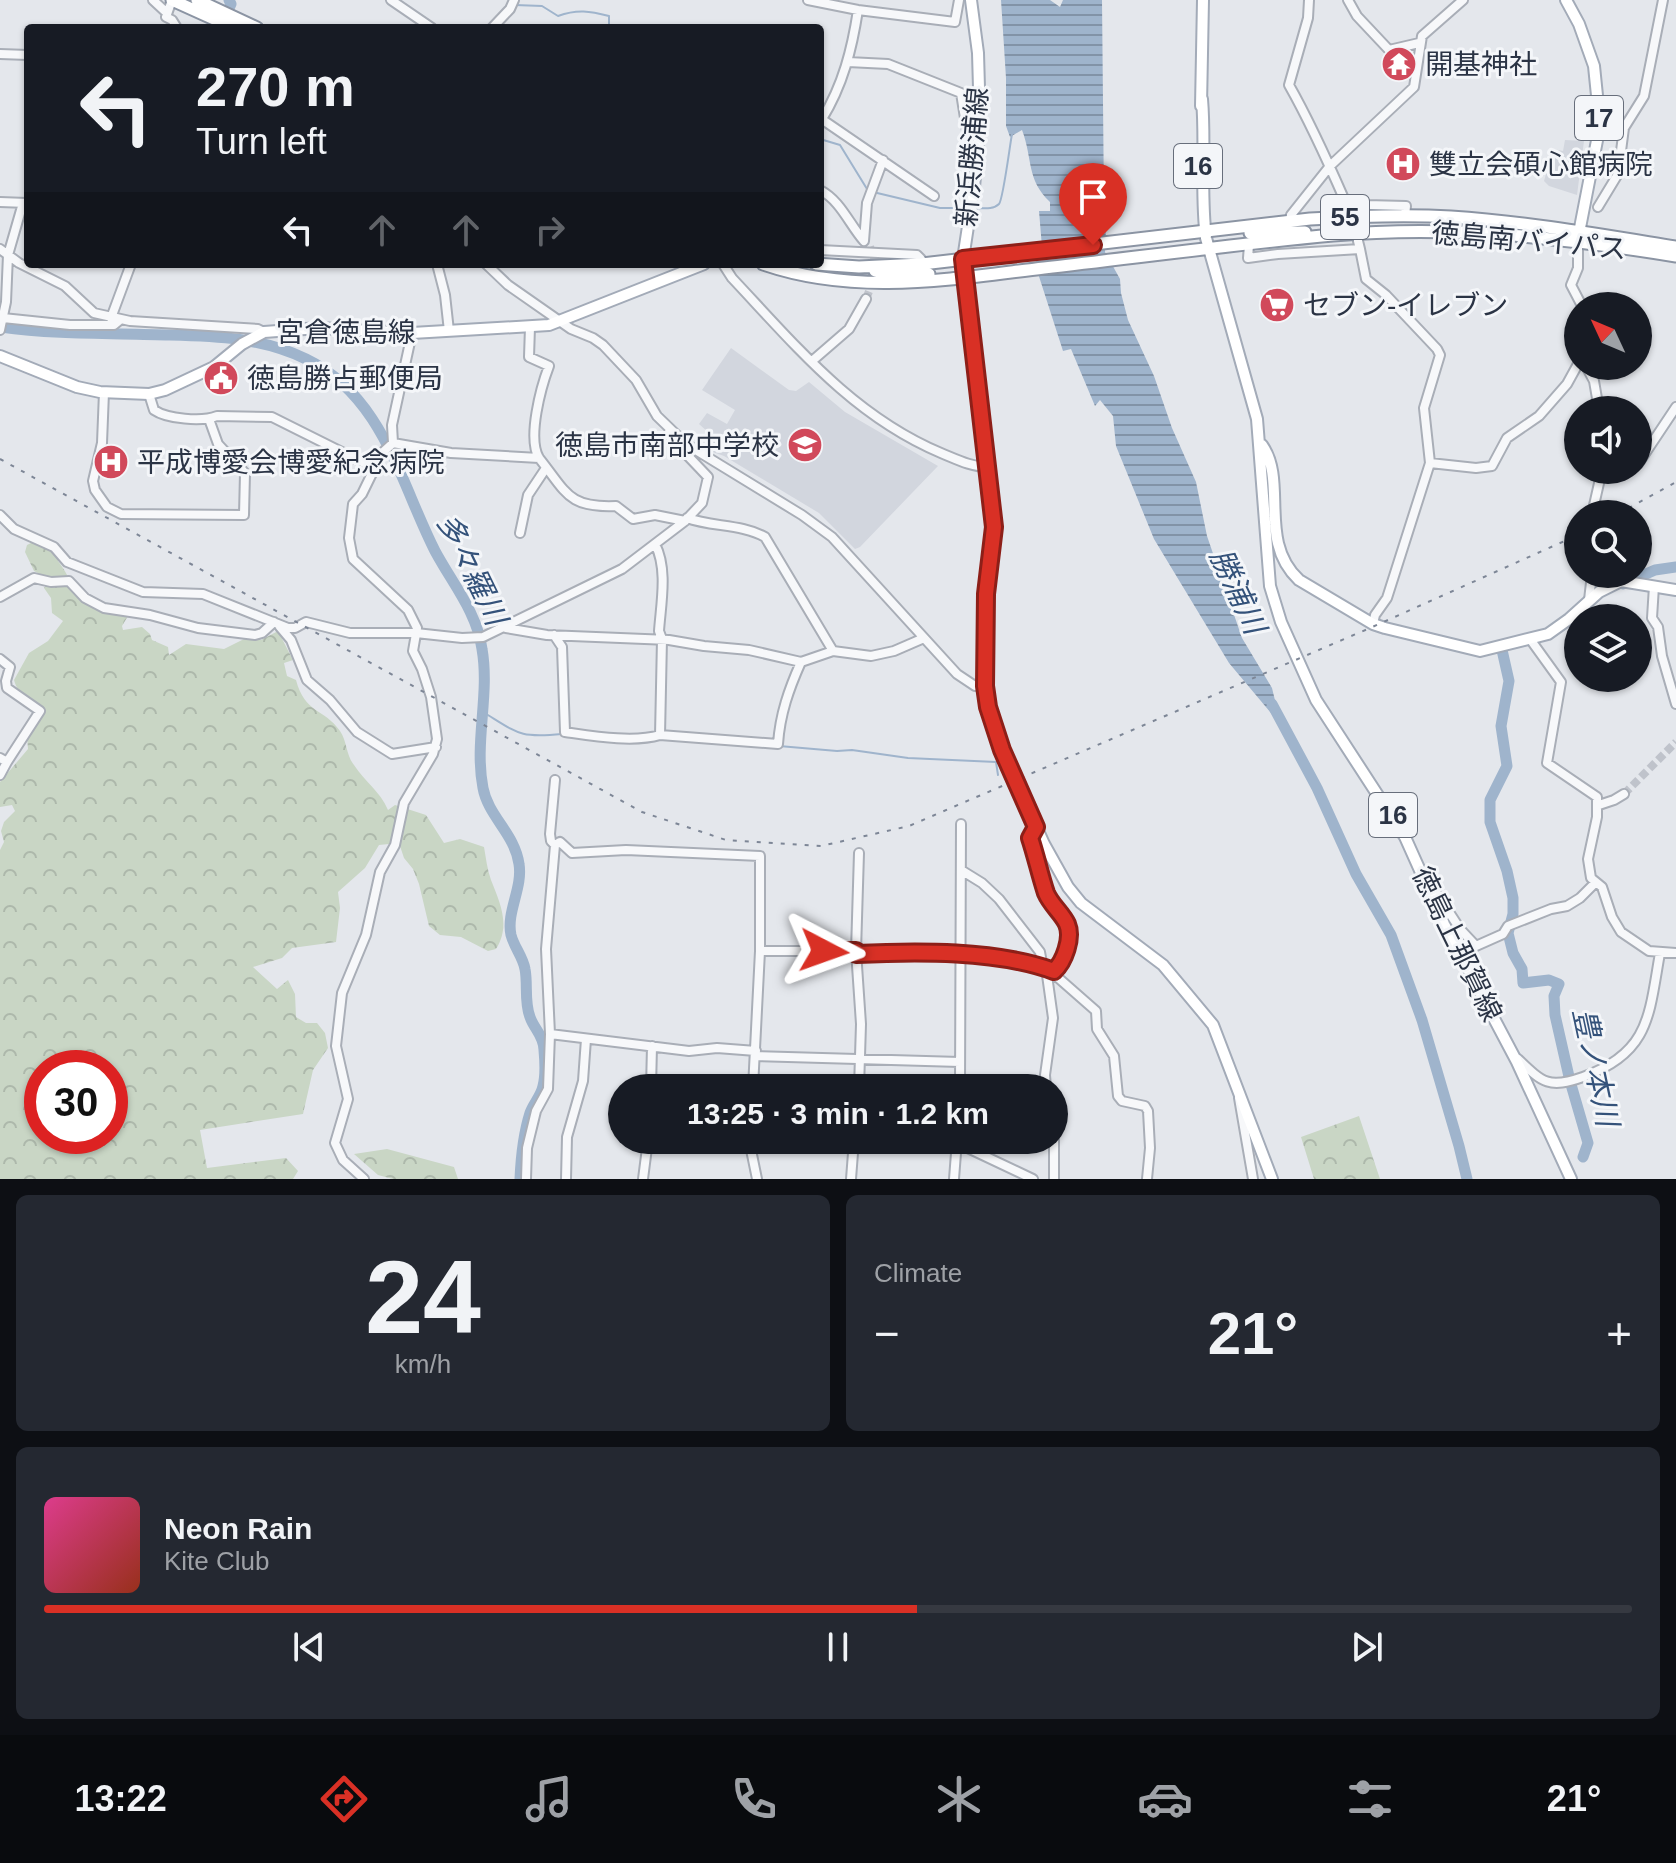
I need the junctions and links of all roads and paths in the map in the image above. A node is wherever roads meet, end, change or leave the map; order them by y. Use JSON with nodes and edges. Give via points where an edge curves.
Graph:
{"nodes":[{"id":1,"x":153,"y":0,"type":"edge"},
{"id":2,"x":172,"y":0,"type":"edge"},
{"id":3,"x":197,"y":0,"type":"edge"},
{"id":4,"x":391,"y":0,"type":"edge"},
{"id":5,"x":514,"y":0,"type":"edge"},
{"id":6,"x":808,"y":0,"type":"edge"},
{"id":7,"x":959,"y":0,"type":"edge"},
{"id":8,"x":971,"y":0,"type":"edge"},
{"id":9,"x":1203,"y":0,"type":"edge"},
{"id":10,"x":1309,"y":0,"type":"edge"},
{"id":11,"x":1348,"y":0,"type":"edge"},
{"id":12,"x":1463,"y":0,"type":"edge"},
{"id":13,"x":1566,"y":0,"type":"edge"},
{"id":14,"x":1663,"y":0,"type":"edge"},
{"id":15,"x":855,"y":7,"type":"edge"},
{"id":16,"x":167,"y":15,"type":"junction"},
{"id":17,"x":168,"y":24,"type":"edge"},
{"id":18,"x":174,"y":24,"type":"edge"},
{"id":19,"x":225,"y":24,"type":"edge"},
{"id":20,"x":248,"y":24,"type":"edge"},
{"id":21,"x":426,"y":24,"type":"edge"},
{"id":22,"x":496,"y":24,"type":"edge"},
{"id":23,"x":1419,"y":43,"type":"junction"},
{"id":24,"x":0,"y":54,"type":"edge"},
{"id":25,"x":24,"y":55,"type":"edge"},
{"id":26,"x":848,"y":62,"type":"junction"},
{"id":27,"x":824,"y":113,"type":"edge"},
{"id":28,"x":824,"y":120,"type":"edge"},
{"id":29,"x":1600,"y":125,"type":"junction"},
{"id":30,"x":1624,"y":128,"type":"junction"},
{"id":31,"x":883,"y":160,"type":"junction"},
{"id":32,"x":1330,"y":166,"type":"junction"},
{"id":33,"x":976,"y":168,"type":"junction"},
{"id":34,"x":824,"y":193,"type":"edge"},
{"id":35,"x":934,"y":196,"type":"dead end"},
{"id":36,"x":0,"y":202,"type":"edge"},
{"id":37,"x":24,"y":203,"type":"edge"},
{"id":38,"x":24,"y":206,"type":"edge"},
{"id":39,"x":1598,"y":207,"type":"dead end"},
{"id":40,"x":1291,"y":215,"type":"dead end"},
{"id":41,"x":1405,"y":216,"type":"junction"},
{"id":42,"x":1482,"y":226,"type":"junction"},
{"id":43,"x":1337,"y":235,"type":"junction"},
{"id":44,"x":1578,"y":236,"type":"junction"},
{"id":45,"x":1202,"y":240,"type":"junction"},
{"id":46,"x":1249,"y":245,"type":"junction"},
{"id":47,"x":1676,"y":247,"type":"edge"},
{"id":48,"x":0,"y":249,"type":"edge"},
{"id":49,"x":824,"y":250,"type":"edge"},
{"id":50,"x":8,"y":255,"type":"junction"},
{"id":51,"x":1676,"y":256,"type":"edge"},
{"id":52,"x":968,"y":259,"type":"junction"},
{"id":53,"x":24,"y":264,"type":"edge"},
{"id":54,"x":922,"y":264,"type":"junction"},
{"id":55,"x":824,"y":265,"type":"edge"},
{"id":56,"x":859,"y":267,"type":"junction"},
{"id":57,"x":32,"y":268,"type":"edge"},
{"id":58,"x":130,"y":268,"type":"edge"},
{"id":59,"x":438,"y":268,"type":"edge"},
{"id":60,"x":490,"y":268,"type":"edge"},
{"id":61,"x":694,"y":268,"type":"edge"},
{"id":62,"x":726,"y":268,"type":"edge"},
{"id":63,"x":776,"y":268,"type":"edge"},
{"id":64,"x":969,"y":277,"type":"junction"},
{"id":65,"x":1575,"y":292,"type":"edge"},
{"id":66,"x":866,"y":299,"type":"tunnel mouth"},
{"id":67,"x":566,"y":319,"type":"junction"},
{"id":68,"x":120,"y":320,"type":"junction"},
{"id":69,"x":2,"y":323,"type":"edge"},
{"id":70,"x":530,"y":327,"type":"junction"},
{"id":71,"x":449,"y":331,"type":"junction"},
{"id":72,"x":261,"y":333,"type":"junction"},
{"id":73,"x":412,"y":333,"type":"junction"},
{"id":74,"x":0,"y":356,"type":"edge"},
{"id":75,"x":812,"y":361,"type":"junction"},
{"id":76,"x":1569,"y":380,"type":"edge"},
{"id":77,"x":104,"y":392,"type":"junction"},
{"id":78,"x":149,"y":394,"type":"junction"},
{"id":79,"x":1676,"y":407,"type":"edge"},
{"id":80,"x":209,"y":419,"type":"junction"},
{"id":81,"x":669,"y":428,"type":"junction"},
{"id":82,"x":1261,"y":443,"type":"junction"},
{"id":83,"x":1652,"y":443,"type":"edge"},
{"id":84,"x":390,"y":445,"type":"junction"},
{"id":85,"x":539,"y":458,"type":"junction"},
{"id":86,"x":1430,"y":463,"type":"junction"},
{"id":87,"x":988,"y":467,"type":"junction"},
{"id":88,"x":374,"y":468,"type":"junction"},
{"id":89,"x":546,"y":468,"type":"junction"},
{"id":90,"x":0,"y":515,"type":"edge"},
{"id":91,"x":686,"y":519,"type":"junction"},
{"id":92,"x":520,"y":533,"type":"dead end"},
{"id":93,"x":655,"y":544,"type":"junction"},
{"id":94,"x":1654,"y":586,"type":"junction"},
{"id":95,"x":1590,"y":588,"type":"edge"},
{"id":96,"x":1676,"y":590,"type":"edge"},
{"id":97,"x":0,"y":597,"type":"edge"},
{"id":98,"x":1589,"y":600,"type":"junction"},
{"id":99,"x":277,"y":624,"type":"junction"},
{"id":100,"x":1373,"y":624,"type":"junction"},
{"id":101,"x":295,"y":628,"type":"junction"},
{"id":102,"x":506,"y":628,"type":"junction"},
{"id":103,"x":416,"y":633,"type":"junction"},
{"id":104,"x":554,"y":635,"type":"junction"},
{"id":105,"x":924,"y":638,"type":"junction"},
{"id":106,"x":662,"y":639,"type":"junction"},
{"id":107,"x":1530,"y":639,"type":"junction"},
{"id":108,"x":291,"y":640,"type":"junction"},
{"id":109,"x":833,"y":651,"type":"junction"},
{"id":110,"x":0,"y":659,"type":"edge"},
{"id":111,"x":801,"y":662,"type":"junction"},
{"id":112,"x":985,"y":686,"type":"junction"},
{"id":113,"x":1676,"y":704,"type":"edge"},
{"id":114,"x":660,"y":735,"type":"junction"},
{"id":115,"x":436,"y":747,"type":"junction"},
{"id":116,"x":4,"y":760,"type":"edge"},
{"id":117,"x":0,"y":775,"type":"edge"},
{"id":118,"x":555,"y":780,"type":"dead end"},
{"id":119,"x":1624,"y":794,"type":"tunnel mouth"},
{"id":120,"x":1599,"y":805,"type":"junction"},
{"id":121,"x":961,"y":824,"type":"dead end"},
{"id":122,"x":1036,"y":827,"type":"junction"},
{"id":123,"x":555,"y":845,"type":"junction"},
{"id":124,"x":859,"y":853,"type":"dead end"},
{"id":125,"x":961,"y":870,"type":"junction"},
{"id":126,"x":1595,"y":883,"type":"junction"},
{"id":127,"x":1426,"y":884,"type":"junction"},
{"id":128,"x":760,"y":951,"type":"junction"},
{"id":129,"x":856,"y":952,"type":"junction"},
{"id":130,"x":1660,"y":953,"type":"junction"},
{"id":131,"x":1676,"y":953,"type":"edge"},
{"id":132,"x":960,"y":954,"type":"junction"},
{"id":133,"x":1047,"y":969,"type":"junction"},
{"id":134,"x":550,"y":1034,"type":"junction"},
{"id":135,"x":586,"y":1039,"type":"junction"},
{"id":136,"x":652,"y":1046,"type":"junction"},
{"id":137,"x":756,"y":1053,"type":"junction"},
{"id":138,"x":1512,"y":1053,"type":"junction"},
{"id":139,"x":861,"y":1060,"type":"junction"},
{"id":140,"x":960,"y":1062,"type":"junction"},
{"id":141,"x":651,"y":1074,"type":"edge"},
{"id":142,"x":754,"y":1074,"type":"edge"},
{"id":143,"x":860,"y":1074,"type":"edge"},
{"id":144,"x":960,"y":1074,"type":"edge"},
{"id":145,"x":1045,"y":1074,"type":"edge"},
{"id":146,"x":1239,"y":1090,"type":"junction"},
{"id":147,"x":646,"y":1154,"type":"edge"},
{"id":148,"x":752,"y":1154,"type":"edge"},
{"id":149,"x":853,"y":1154,"type":"edge"},
{"id":150,"x":956,"y":1154,"type":"edge"},
{"id":151,"x":983,"y":1154,"type":"edge"},
{"id":152,"x":1054,"y":1154,"type":"edge"},
{"id":153,"x":364,"y":1179,"type":"edge"},
{"id":154,"x":526,"y":1179,"type":"edge"},
{"id":155,"x":566,"y":1179,"type":"edge"},
{"id":156,"x":643,"y":1179,"type":"edge"},
{"id":157,"x":757,"y":1179,"type":"edge"},
{"id":158,"x":851,"y":1179,"type":"edge"},
{"id":159,"x":954,"y":1179,"type":"edge"},
{"id":160,"x":1033,"y":1179,"type":"edge"},
{"id":161,"x":1054,"y":1179,"type":"edge"},
{"id":162,"x":1147,"y":1179,"type":"edge"},
{"id":163,"x":1253,"y":1179,"type":"edge"},
{"id":164,"x":1272,"y":1179,"type":"edge"},
{"id":165,"x":1571,"y":1179,"type":"edge"}],
"edges":[{"from":1,"to":16,"type":"street"},
{"from":2,"to":16,"type":"street"},
{"from":2,"to":19,"type":"highway"},
{"from":3,"to":20,"type":"highway"},
{"from":4,"to":21,"type":"street"},
{"from":5,"to":22,"type":"street"},
{"from":6,"to":15,"type":"street"},
{"from":7,"to":15,"type":"street","via":[[955,22]]},
{"from":8,"to":33,"type":"main road","name":"新浜勝浦線","via":[[980,123]]},
{"from":9,"to":45,"type":"main road","name":"徳島上那賀線","number":"16","via":[[1197,193]]},
{"from":10,"to":32,"type":"street","via":[[1289,85]]},
{"from":11,"to":23,"type":"street","via":[[1389,50]]},
{"from":12,"to":23,"type":"street","via":[[1426,30]]},
{"from":13,"to":29,"type":"main road","number":"17","via":[[1594,66]]},
{"from":14,"to":30,"type":"street","via":[[1644,96]]},
{"from":15,"to":26,"type":"street"},
{"from":16,"to":17,"type":"street"},
{"from":16,"to":18,"type":"street"},
{"from":23,"to":32,"type":"street","via":[[1414,87]]},
{"from":24,"to":25,"type":"street"},
{"from":26,"to":27,"type":"street"},
{"from":26,"to":33,"type":"street","via":[[888,64],[961,93]]},
{"from":28,"to":31,"type":"street"},
{"from":29,"to":30,"type":"street"},
{"from":29,"to":44,"type":"main road","number":"17"},
{"from":30,"to":39,"type":"street","via":[[1618,174]]},
{"from":31,"to":34,"type":"street","via":[[867,203],[867,244]]},
{"from":31,"to":35,"type":"street"},
{"from":32,"to":40,"type":"street"},
{"from":32,"to":41,"type":"street","via":[[1346,205],[1406,206]]},
{"from":33,"to":52,"type":"main road","name":"新浜勝浦線"},
{"from":36,"to":37,"type":"street"},
{"from":38,"to":50,"type":"street"},
{"from":41,"to":42,"type":"highway","name":"徳島南バイパス","number":"55"},
{"from":41,"to":45,"type":"highway","name":"徳島南バイパス","number":"55","via":[[1310,219]]},
{"from":42,"to":43,"type":"highway","name":"徳島南バイパス","number":"55"},
{"from":42,"to":44,"type":"highway","name":"徳島南バイパス","number":"55"},
{"from":43,"to":45,"type":"highway","via":[[1272,231]]},
{"from":43,"to":46,"type":"highway","name":"徳島南バイパス","number":"55"},
{"from":44,"to":47,"type":"highway","name":"徳島南バイパス","number":"55"},
{"from":44,"to":51,"type":"highway","name":"徳島南バイパス","number":"55"},
{"from":44,"to":65,"type":"street","via":[[1578,268],[1571,285]]},
{"from":45,"to":46,"type":"highway","name":"徳島南バイパス","number":"55"},
{"from":45,"to":52,"type":"highway","name":"徳島南バイパス","number":"55"},
{"from":45,"to":64,"type":"highway","name":"徳島南バイパス","number":"55"},
{"from":45,"to":82,"type":"main road","name":"徳島上那賀線","number":"16","via":[[1252,396]]},
{"from":46,"to":86,"type":"street","via":[[1248,258],[1359,245],[1366,279],[1440,355],[1424,408]]},
{"from":48,"to":50,"type":"street"},
{"from":49,"to":54,"type":"street","via":[[917,255]]},
{"from":50,"to":53,"type":"street"},
{"from":50,"to":69,"type":"street"},
{"from":52,"to":54,"type":"highway","name":"徳島南バイパス","number":"55"},
{"from":52,"to":64,"type":"main road","name":"新浜勝浦線"},
{"from":54,"to":56,"type":"highway","name":"徳島南バイパス","number":"55"},
{"from":55,"to":56,"type":"highway","name":"徳島南バイパス","number":"55"},
{"from":56,"to":64,"type":"highway","via":[[887,274],[955,271]]},
{"from":57,"to":68,"type":"street","via":[[65,286],[94,313]]},
{"from":58,"to":68,"type":"street"},
{"from":59,"to":71,"type":"street"},
{"from":60,"to":67,"type":"street","via":[[508,285]]},
{"from":61,"to":67,"type":"main road","name":"宮倉徳島線"},
{"from":62,"to":75,"type":"street"},
{"from":63,"to":64,"type":"highway","name":"徳島南バイパス","number":"55","via":[[856,283]]},
{"from":64,"to":87,"type":"main road","name":"新浜勝浦線"},
{"from":66,"to":75,"type":"street","via":[[849,329]]},
{"from":67,"to":70,"type":"main road","name":"宮倉徳島線"},
{"from":67,"to":81,"type":"street","via":[[571,329],[593,338],[624,365]]},
{"from":68,"to":69,"type":"street","via":[[96,326]]},
{"from":68,"to":72,"type":"street"},
{"from":70,"to":71,"type":"main road","name":"宮倉徳島線"},
{"from":70,"to":85,"type":"street","via":[[529,357],[549,366],[533,441]]},
{"from":71,"to":73,"type":"main road","name":"宮倉徳島線"},
{"from":72,"to":73,"type":"main road","name":"宮倉徳島線","via":[[319,328]]},
{"from":72,"to":78,"type":"main road","name":"宮倉徳島線","via":[[214,367]]},
{"from":73,"to":84,"type":"street"},
{"from":74,"to":77,"type":"main road","name":"宮倉徳島線","via":[[77,387]]},
{"from":75,"to":87,"type":"street","via":[[896,432]]},
{"from":76,"to":86,"type":"street","via":[[1539,416],[1507,438],[1492,466]]},
{"from":77,"to":78,"type":"main road","name":"宮倉徳島線"},
{"from":77,"to":80,"type":"street","via":[[102,443],[93,481],[100,501],[121,514],[244,515],[245,473],[218,444]]},
{"from":78,"to":80,"type":"street","via":[[158,413]]},
{"from":79,"to":83,"type":"street"},
{"from":80,"to":88,"type":"street","via":[[272,417]]},
{"from":81,"to":91,"type":"street","via":[[670,437],[708,477],[702,503]]},
{"from":81,"to":105,"type":"street","via":[[832,537]]},
{"from":82,"to":100,"type":"main road","via":[[1269,454],[1274,525],[1289,570]]},
{"from":82,"to":127,"type":"main road","name":"徳島上那賀線","number":"16","via":[[1276,610],[1316,700],[1397,821]]},
{"from":84,"to":85,"type":"street"},
{"from":84,"to":88,"type":"street"},
{"from":85,"to":89,"type":"street"},
{"from":86,"to":100,"type":"street","via":[[1387,598]]},
{"from":87,"to":112,"type":"main road","name":"新浜勝浦線","via":[[994,527],[986,594]]},
{"from":88,"to":103,"type":"street","via":[[353,504],[353,559],[408,610]]},
{"from":89,"to":91,"type":"street","via":[[575,502],[616,506],[633,519]]},
{"from":89,"to":92,"type":"street","via":[[528,495]]},
{"from":90,"to":99,"type":"street","via":[[14,529],[54,547],[67,562],[143,592],[203,594]]},
{"from":91,"to":93,"type":"street"},
{"from":91,"to":109,"type":"street","via":[[765,537]]},
{"from":93,"to":102,"type":"street","via":[[622,569]]},
{"from":93,"to":106,"type":"street","via":[[661,555]]},
{"from":94,"to":96,"type":"main road"},
{"from":94,"to":98,"type":"main road","via":[[1621,581]]},
{"from":94,"to":113,"type":"street","via":[[1652,618]]},
{"from":95,"to":98,"type":"street"},
{"from":97,"to":99,"type":"street","via":[[40,578],[69,581],[104,608],[198,628],[255,635]]},
{"from":98,"to":107,"type":"main road","via":[[1556,630]]},
{"from":99,"to":101,"type":"street"},
{"from":99,"to":108,"type":"street"},
{"from":100,"to":107,"type":"main road","via":[[1480,651]]},
{"from":101,"to":103,"type":"street","via":[[306,622],[350,633]]},
{"from":101,"to":108,"type":"street"},
{"from":102,"to":103,"type":"street","via":[[479,638]]},
{"from":102,"to":104,"type":"street"},
{"from":103,"to":115,"type":"street","via":[[413,651],[434,712]]},
{"from":104,"to":106,"type":"street"},
{"from":104,"to":114,"type":"street","via":[[562,647],[565,732],[642,740]]},
{"from":105,"to":109,"type":"street","via":[[871,656]]},
{"from":105,"to":112,"type":"street","via":[[968,683]]},
{"from":106,"to":111,"type":"street"},
{"from":106,"to":114,"type":"street"},
{"from":107,"to":120,"type":"street","via":[[1561,682],[1547,763],[1592,791]]},
{"from":108,"to":115,"type":"street","via":[[307,680],[368,740],[396,755]]},
{"from":109,"to":111,"type":"street"},
{"from":110,"to":116,"type":"street","via":[[10,667],[7,688],[40,711]]},
{"from":111,"to":114,"type":"street","via":[[779,724],[778,744]]},
{"from":112,"to":122,"type":"main road","name":"新浜勝浦線","via":[[1002,750]]},
{"from":115,"to":153,"type":"street","via":[[404,803],[366,935],[339,1002],[336,1046],[348,1099],[335,1143],[343,1160]]},
{"from":116,"to":117,"type":"street"},
{"from":118,"to":123,"type":"street","via":[[550,834]]},
{"from":119,"to":120,"type":"street"},
{"from":120,"to":126,"type":"street","via":[[1588,859]]},
{"from":121,"to":125,"type":"street"},
{"from":122,"to":133,"type":"street","via":[[1030,838],[1046,892],[1069,934],[1063,959]]},
{"from":122,"to":146,"type":"main road","name":"新浜勝浦線","via":[[1081,903],[1163,965],[1203,1011]]},
{"from":123,"to":128,"type":"street","via":[[560,842],[572,853],[760,856]]},
{"from":123,"to":134,"type":"street","via":[[546,949]]},
{"from":124,"to":129,"type":"street"},
{"from":125,"to":132,"type":"street"},
{"from":125,"to":133,"type":"street","via":[[999,899]]},
{"from":126,"to":127,"type":"street","via":[[1567,906],[1508,926],[1503,934],[1476,946]]},
{"from":126,"to":130,"type":"street","via":[[1602,887],[1621,932]]},
{"from":127,"to":138,"type":"main road","name":"徳島上那賀線","number":"16"},
{"from":128,"to":129,"type":"street"},
{"from":128,"to":137,"type":"street"},
{"from":129,"to":132,"type":"street"},
{"from":129,"to":139,"type":"street"},
{"from":130,"to":131,"type":"street"},
{"from":130,"to":138,"type":"street","via":[[1644,1027],[1636,1043],[1609,1068],[1564,1083],[1545,1083]]},
{"from":132,"to":133,"type":"street"},
{"from":132,"to":140,"type":"street"},
{"from":133,"to":145,"type":"street","via":[[1053,1018]]},
{"from":133,"to":162,"type":"street","via":[[1096,1011],[1097,1029],[1114,1056],[1118,1096],[1148,1111]]},
{"from":134,"to":135,"type":"street"},
{"from":134,"to":154,"type":"street","via":[[548,1089],[536,1111]]},
{"from":135,"to":136,"type":"street"},
{"from":135,"to":155,"type":"street","via":[[583,1081],[567,1137]]},
{"from":136,"to":137,"type":"street"},
{"from":136,"to":141,"type":"street"},
{"from":137,"to":139,"type":"street"},
{"from":137,"to":142,"type":"street"},
{"from":138,"to":165,"type":"main road","name":"徳島上那賀線","number":"16"},
{"from":139,"to":140,"type":"street"},
{"from":139,"to":143,"type":"street"},
{"from":140,"to":144,"type":"street"},
{"from":146,"to":163,"type":"street"},
{"from":146,"to":164,"type":"main road","name":"新浜勝浦線"},
{"from":147,"to":156,"type":"street"},
{"from":148,"to":157,"type":"street"},
{"from":149,"to":158,"type":"street"},
{"from":150,"to":159,"type":"street"},
{"from":151,"to":160,"type":"street"},
{"from":152,"to":161,"type":"street"}]}
